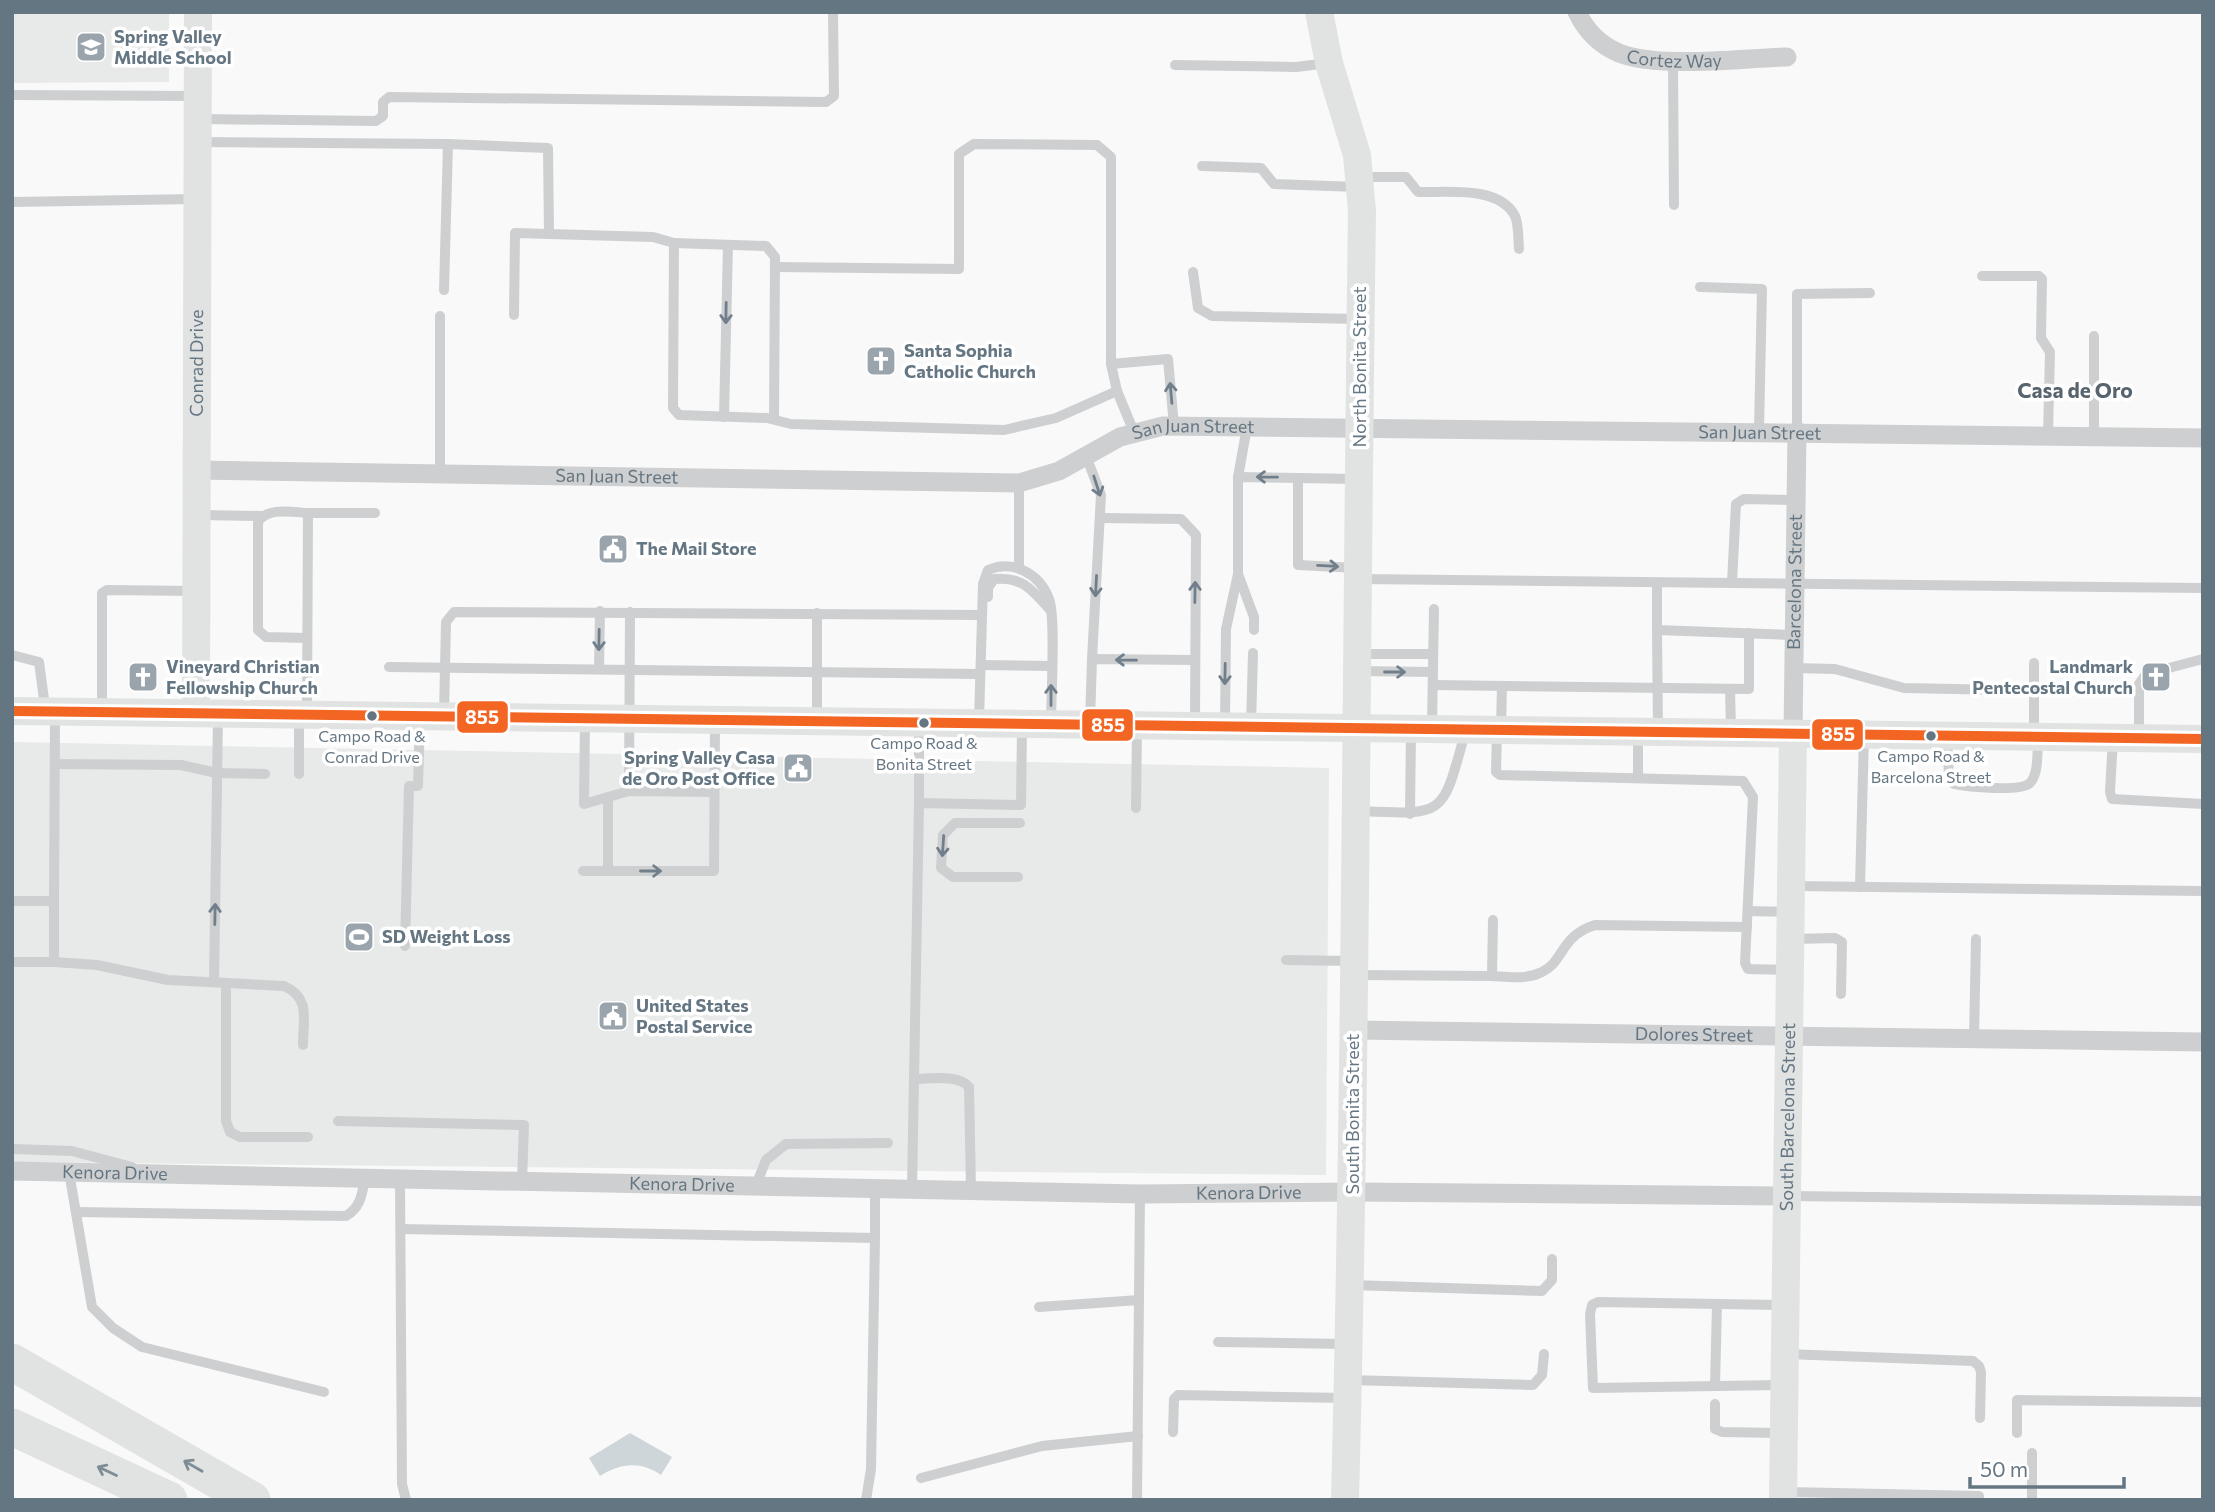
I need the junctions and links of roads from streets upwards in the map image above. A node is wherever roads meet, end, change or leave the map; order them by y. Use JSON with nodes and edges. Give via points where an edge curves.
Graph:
{"nodes":[{"id":1,"x":198,"y":12,"type":"edge"},
{"id":2,"x":1319,"y":12,"type":"edge"},
{"id":3,"x":1577,"y":12,"type":"edge"},
{"id":4,"x":1787,"y":57,"type":"dead end"},
{"id":5,"x":1360,"y":429,"type":"junction"},
{"id":6,"x":1797,"y":431,"type":"junction"},
{"id":7,"x":2203,"y":438,"type":"edge"},
{"id":8,"x":195,"y":470,"type":"junction"},
{"id":9,"x":12,"y":711,"type":"edge"},
{"id":10,"x":207,"y":713,"type":"junction"},
{"id":11,"x":1356,"y":728,"type":"junction"},
{"id":12,"x":1793,"y":734,"type":"junction"},
{"id":13,"x":2203,"y":739,"type":"edge"},
{"id":14,"x":1353,"y":1030,"type":"junction"},
{"id":15,"x":1788,"y":1036,"type":"junction"},
{"id":16,"x":2203,"y":1042,"type":"edge"},
{"id":17,"x":12,"y":1171,"type":"edge"},
{"id":18,"x":1353,"y":1192,"type":"junction"},
{"id":19,"x":1788,"y":1196,"type":"junction"},
{"id":20,"x":12,"y":1362,"type":"edge"},
{"id":21,"x":12,"y":1427,"type":"edge"},
{"id":22,"x":1783,"y":1496,"type":"edge"},
{"id":23,"x":169,"y":1500,"type":"edge"},
{"id":24,"x":252,"y":1500,"type":"edge"},
{"id":25,"x":1345,"y":1500,"type":"edge"}],
"edges":[{"from":1,"to":8,"type":"main road","name":"Conrad Drive"},
{"from":2,"to":5,"type":"main road","name":"North Bonita Street","via":[[1360,182]]},
{"from":3,"to":4,"type":"street","name":"Cortez Way","via":[[1590,33],[1607,47],[1635,58]]},
{"from":5,"to":6,"type":"street","name":"San Juan Street"},
{"from":5,"to":8,"type":"street","name":"San Juan Street","via":[[1174,426],[1134,432],[1059,471],[1019,483]]},
{"from":5,"to":11,"type":"main road","name":"North Bonita Street"},
{"from":6,"to":7,"type":"street","name":"San Juan Street"},
{"from":6,"to":12,"type":"street","name":"Barcelona Street"},
{"from":8,"to":10,"type":"main road","name":"Conrad Drive","via":[[195,591]]},
{"from":9,"to":10,"type":"main road"},
{"from":10,"to":11,"type":"main road"},
{"from":11,"to":12,"type":"main road"},
{"from":11,"to":14,"type":"main road","name":"South Bonita Street"},
{"from":12,"to":13,"type":"main road"},
{"from":12,"to":15,"type":"main road","name":"South Barcelona Street"},
{"from":14,"to":15,"type":"street","name":"Dolores Street"},
{"from":14,"to":18,"type":"main road","name":"South Bonita Street"},
{"from":15,"to":16,"type":"street","name":"Dolores Street"},
{"from":15,"to":19,"type":"main road","name":"South Barcelona Street"},
{"from":17,"to":18,"type":"street","name":"Kenora Drive","via":[[1140,1194]]},
{"from":18,"to":19,"type":"street","name":"Kenora Drive"},
{"from":18,"to":25,"type":"main road","name":"South Bonita Street"},
{"from":19,"to":22,"type":"main road","name":"South Barcelona Street"},
{"from":24,"to":20,"type":"highway","one_way":true},
{"from":23,"to":21,"type":"highway","one_way":true}]}
